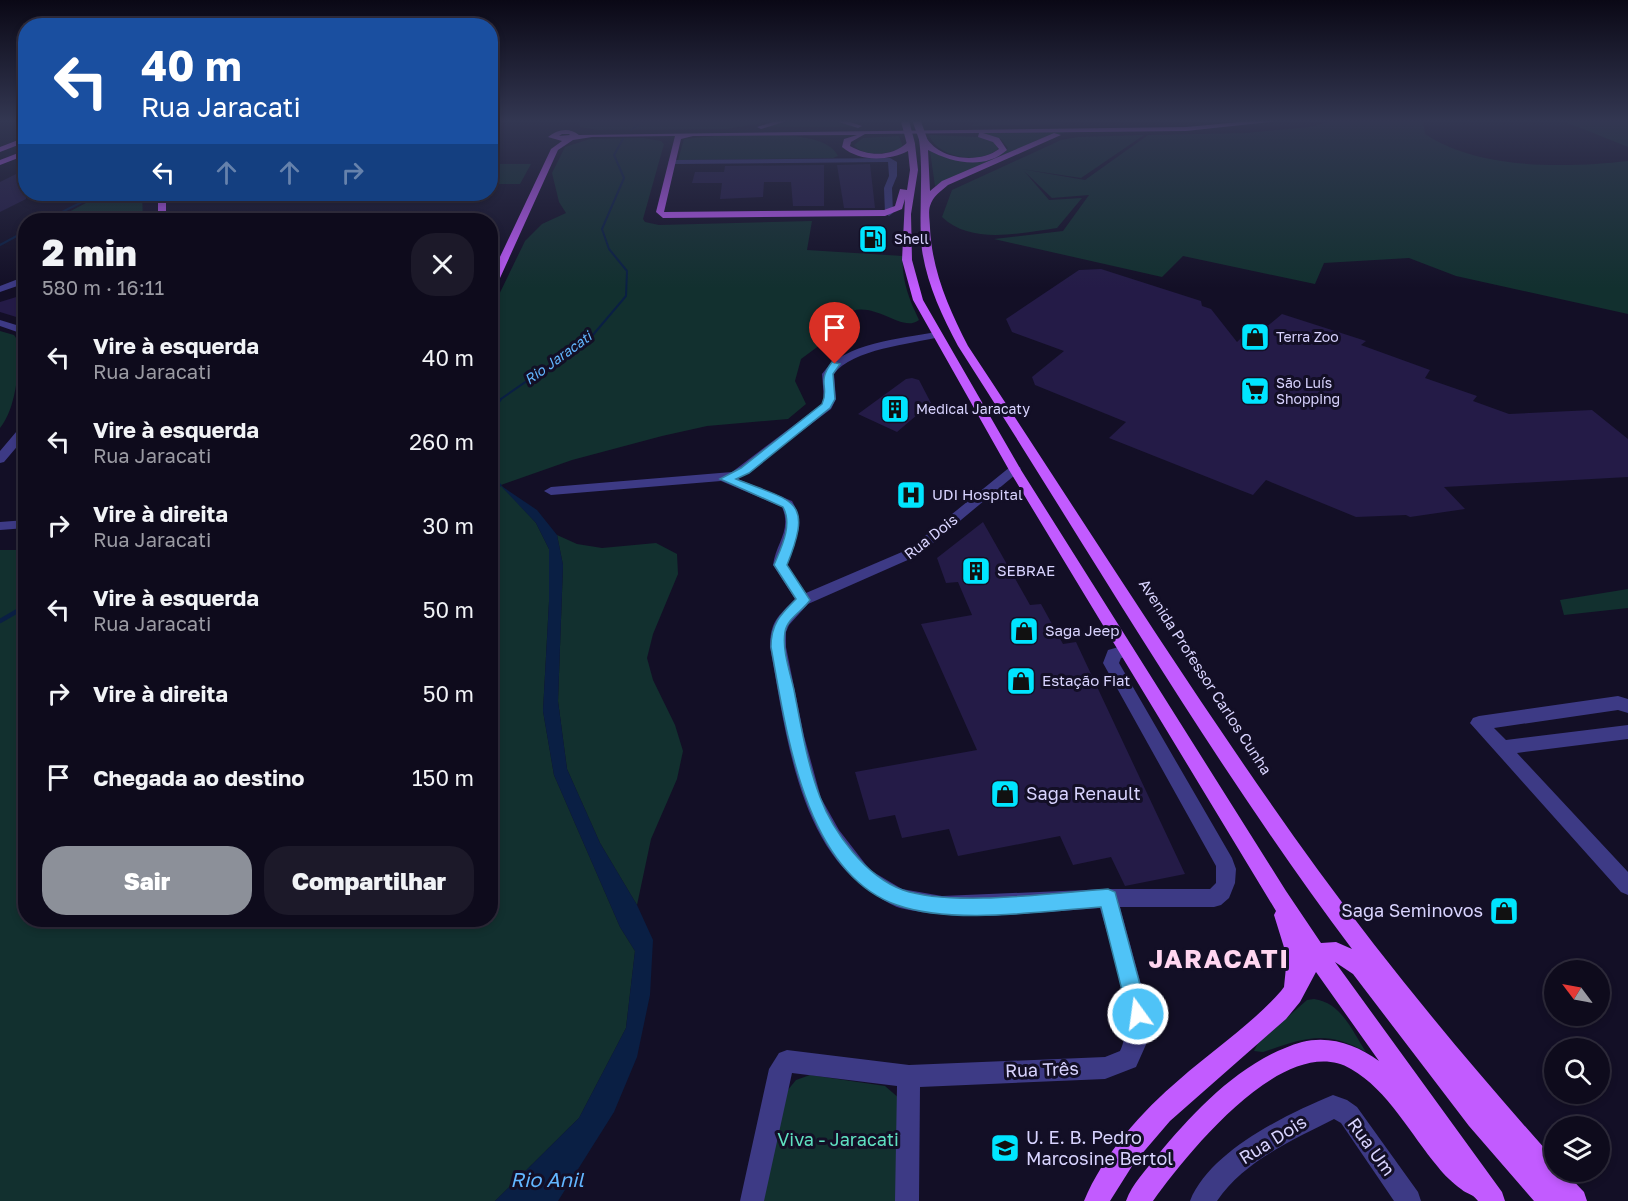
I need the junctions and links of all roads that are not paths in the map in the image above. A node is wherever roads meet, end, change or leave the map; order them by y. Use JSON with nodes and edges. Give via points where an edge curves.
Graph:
{"nodes":[{"id":1,"x":534,"y":176,"type":"edge"},
{"id":2,"x":542,"y":176,"type":"edge"},
{"id":3,"x":661,"y":176,"type":"edge"},
{"id":4,"x":669,"y":176,"type":"edge"},
{"id":5,"x":893,"y":176,"type":"edge"},
{"id":6,"x":910,"y":176,"type":"edge"},
{"id":7,"x":927,"y":176,"type":"edge"},
{"id":8,"x":960,"y":176,"type":"edge"},
{"id":9,"x":927,"y":204,"type":"junction"},
{"id":10,"x":904,"y":205,"type":"junction"},
{"id":11,"x":889,"y":213,"type":"junction"},
{"id":12,"x":756,"y":218,"type":"junction"},
{"id":13,"x":906,"y":225,"type":"junction"},
{"id":14,"x":498,"y":252,"type":"edge"},
{"id":15,"x":498,"y":272,"type":"edge"},
{"id":16,"x":18,"y":282,"type":"edge"},
{"id":17,"x":0,"y":290,"type":"edge"},
{"id":18,"x":0,"y":323,"type":"edge"},
{"id":19,"x":18,"y":329,"type":"edge"},
{"id":20,"x":936,"y":335,"type":"junction"},
{"id":21,"x":18,"y":438,"type":"edge"},
{"id":22,"x":0,"y":459,"type":"edge"},
{"id":23,"x":1015,"y":470,"type":"junction"},
{"id":24,"x":726,"y":479,"type":"junction"},
{"id":25,"x":551,"y":491,"type":"dead end"},
{"id":26,"x":18,"y":525,"type":"edge"},
{"id":27,"x":0,"y":526,"type":"edge"},
{"id":28,"x":803,"y":600,"type":"junction"},
{"id":29,"x":1126,"y":651,"type":"junction"},
{"id":30,"x":1628,"y":706,"type":"edge"},
{"id":31,"x":1628,"y":732,"type":"edge"},
{"id":32,"x":1501,"y":748,"type":"junction"},
{"id":33,"x":1200,"y":771,"type":"junction"},
{"id":34,"x":1176,"y":776,"type":"junction"},
{"id":35,"x":1628,"y":886,"type":"edge"},
{"id":36,"x":1108,"y":898,"type":"junction"},
{"id":37,"x":1279,"y":898,"type":"junction"},
{"id":38,"x":1317,"y":955,"type":"junction"},
{"id":39,"x":1290,"y":998,"type":"junction"},
{"id":40,"x":909,"y":1076,"type":"junction"},
{"id":41,"x":1323,"y":1110,"type":"joint"},
{"id":42,"x":1491,"y":1198,"type":"edge"},
{"id":43,"x":752,"y":1201,"type":"edge"},
{"id":44,"x":907,"y":1201,"type":"edge"},
{"id":45,"x":1096,"y":1201,"type":"edge"},
{"id":46,"x":1138,"y":1201,"type":"edge"},
{"id":47,"x":1202,"y":1201,"type":"edge"},
{"id":48,"x":1409,"y":1201,"type":"edge"},
{"id":49,"x":1550,"y":1201,"type":"edge"},
{"id":50,"x":1575,"y":1201,"type":"edge"}],
"edges":[{"from":1,"to":14,"type":"main road"},
{"from":2,"to":15,"type":"main road"},
{"from":3,"to":12,"type":"main road","via":[[651,218]]},
{"from":4,"to":12,"type":"main road","via":[[660,212],[663,215]]},
{"from":5,"to":11,"type":"street","via":[[888,188]]},
{"from":6,"to":10,"type":"main road","via":[[905,184]]},
{"from":7,"to":9,"type":"main road","name":"Avenida Professor Carlos Cunha"},
{"from":8,"to":9,"type":"main road","via":[[933,193]]},
{"from":9,"to":50,"type":"main road","name":"Avenida Professor Carlos Cunha","via":[[927,250],[941,300],[963,346],[1029,448],[1294,852],[1399,993]]},
{"from":10,"to":11,"type":"main road"},
{"from":10,"to":13,"type":"main road"},
{"from":11,"to":12,"type":"main road"},
{"from":12,"to":13,"type":"main road","via":[[884,219]]},
{"from":13,"to":20,"type":"main road","via":[[912,283]]},
{"from":16,"to":17,"type":"street"},
{"from":18,"to":19,"type":"street"},
{"from":20,"to":23,"type":"main road"},
{"from":20,"to":24,"type":"street","via":[[851,356],[835,364],[828,374],[827,406],[745,471]]},
{"from":21,"to":22,"type":"street"},
{"from":23,"to":28,"type":"street","name":"Rua Dois","via":[[914,552]]},
{"from":23,"to":29,"type":"main road"},
{"from":24,"to":25,"type":"street"},
{"from":24,"to":28,"type":"street","via":[[787,504],[793,535],[780,565]]},
{"from":26,"to":27,"type":"street"},
{"from":28,"to":36,"type":"street","via":[[786,615],[778,632],[795,736],[812,799],[832,836],[863,876],[899,898],[942,906]]},
{"from":29,"to":33,"type":"main road"},
{"from":29,"to":34,"type":"street","via":[[1114,654],[1112,663]]},
{"from":30,"to":32,"type":"street","via":[[1618,703],[1479,723]]},
{"from":31,"to":32,"type":"street"},
{"from":32,"to":35,"type":"street"},
{"from":33,"to":34,"type":"street"},
{"from":33,"to":37,"type":"main road"},
{"from":34,"to":36,"type":"street","via":[[1225,864],[1227,877],[1222,893],[1215,898]]},
{"from":36,"to":40,"type":"street","name":"Rua Três","via":[[1138,1014],[1137,1040],[1128,1059],[1105,1068]]},
{"from":37,"to":38,"type":"main road"},
{"from":37,"to":39,"type":"main road","via":[[1297,957]]},
{"from":38,"to":39,"type":"main road"},
{"from":38,"to":42,"type":"main road"},
{"from":38,"to":49,"type":"main road","via":[[1337,952],[1360,967],[1478,1118]]},
{"from":39,"to":45,"type":"main road","via":[[1150,1125]]},
{"from":40,"to":43,"type":"street","name":"Rua Três","via":[[787,1061],[780,1069]]},
{"from":40,"to":44,"type":"street"},
{"from":41,"to":47,"type":"street","name":"Rua Dois","via":[[1239,1160],[1215,1182]]},
{"from":41,"to":48,"type":"street","name":"Rua Um","via":[[1339,1108],[1349,1115]]},
{"from":42,"to":46,"type":"main road","via":[[1448,1161],[1382,1078],[1358,1060],[1329,1050],[1290,1057],[1235,1092],[1177,1152]]}]}
